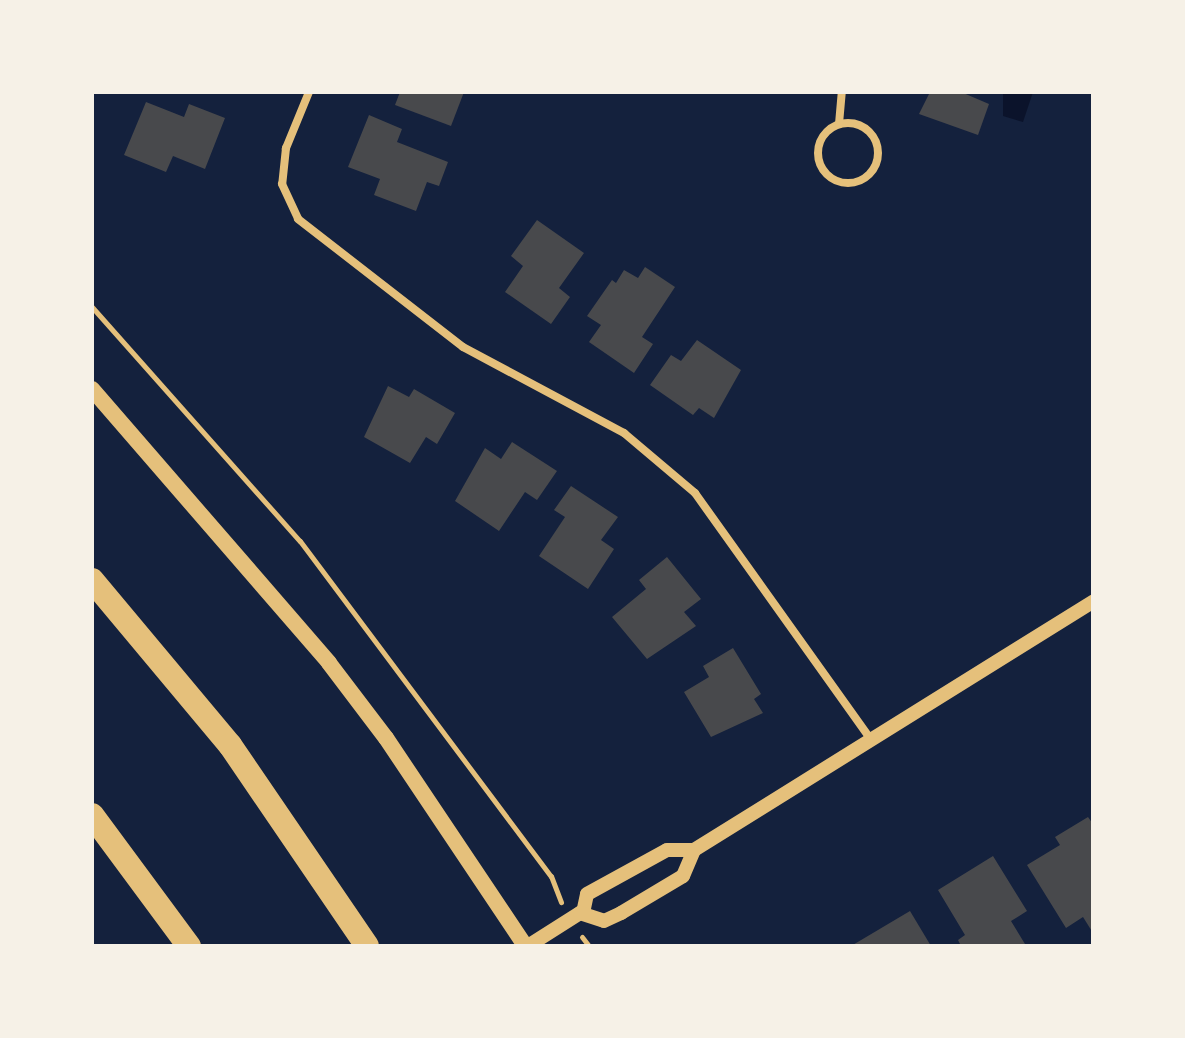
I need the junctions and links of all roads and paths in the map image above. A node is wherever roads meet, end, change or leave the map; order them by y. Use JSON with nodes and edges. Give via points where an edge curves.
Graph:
{"nodes":[{"id":1,"x":309,"y":92,"type":"edge"},
{"id":2,"x":842,"y":92,"type":"edge"},
{"id":3,"x":839,"y":124,"type":"junction"},
{"id":4,"x":92,"y":307,"type":"edge"},
{"id":5,"x":92,"y":389,"type":"edge"},
{"id":6,"x":92,"y":580,"type":"edge"},
{"id":7,"x":1093,"y":602,"type":"edge"},
{"id":8,"x":871,"y":740,"type":"junction"},
{"id":9,"x":92,"y":815,"type":"edge"},
{"id":10,"x":694,"y":850,"type":"junction"},
{"id":11,"x":583,"y":913,"type":"junction"},
{"id":12,"x":568,"y":921,"type":"junction"},
{"id":13,"x":189,"y":946,"type":"edge"},
{"id":14,"x":367,"y":946,"type":"edge"},
{"id":15,"x":526,"y":946,"type":"edge"}],
"edges":[{"from":1,"to":8,"type":"street","via":[[286,148],[282,184],[298,219],[463,347],[624,433],[695,493]]},
{"from":2,"to":3,"type":"street"},
{"from":3,"to":3,"type":"street","via":[[821,138],[819,161],[833,179],[856,182],[875,167],[877,144],[863,126]]},
{"from":4,"to":12,"type":"path","via":[[300,541],[551,876]]},
{"from":5,"to":15,"type":"main road","via":[[329,663]]},
{"from":6,"to":14,"type":"highway","via":[[230,745]]},
{"from":7,"to":8,"type":"street"},
{"from":8,"to":10,"type":"street"},
{"from":9,"to":13,"type":"highway"},
{"from":10,"to":11,"type":"street","via":[[667,850],[587,894]]},
{"from":10,"to":11,"type":"street","via":[[683,876],[621,913],[604,921]]},
{"from":11,"to":12,"type":"street"},
{"from":12,"to":15,"type":"street"}]}
